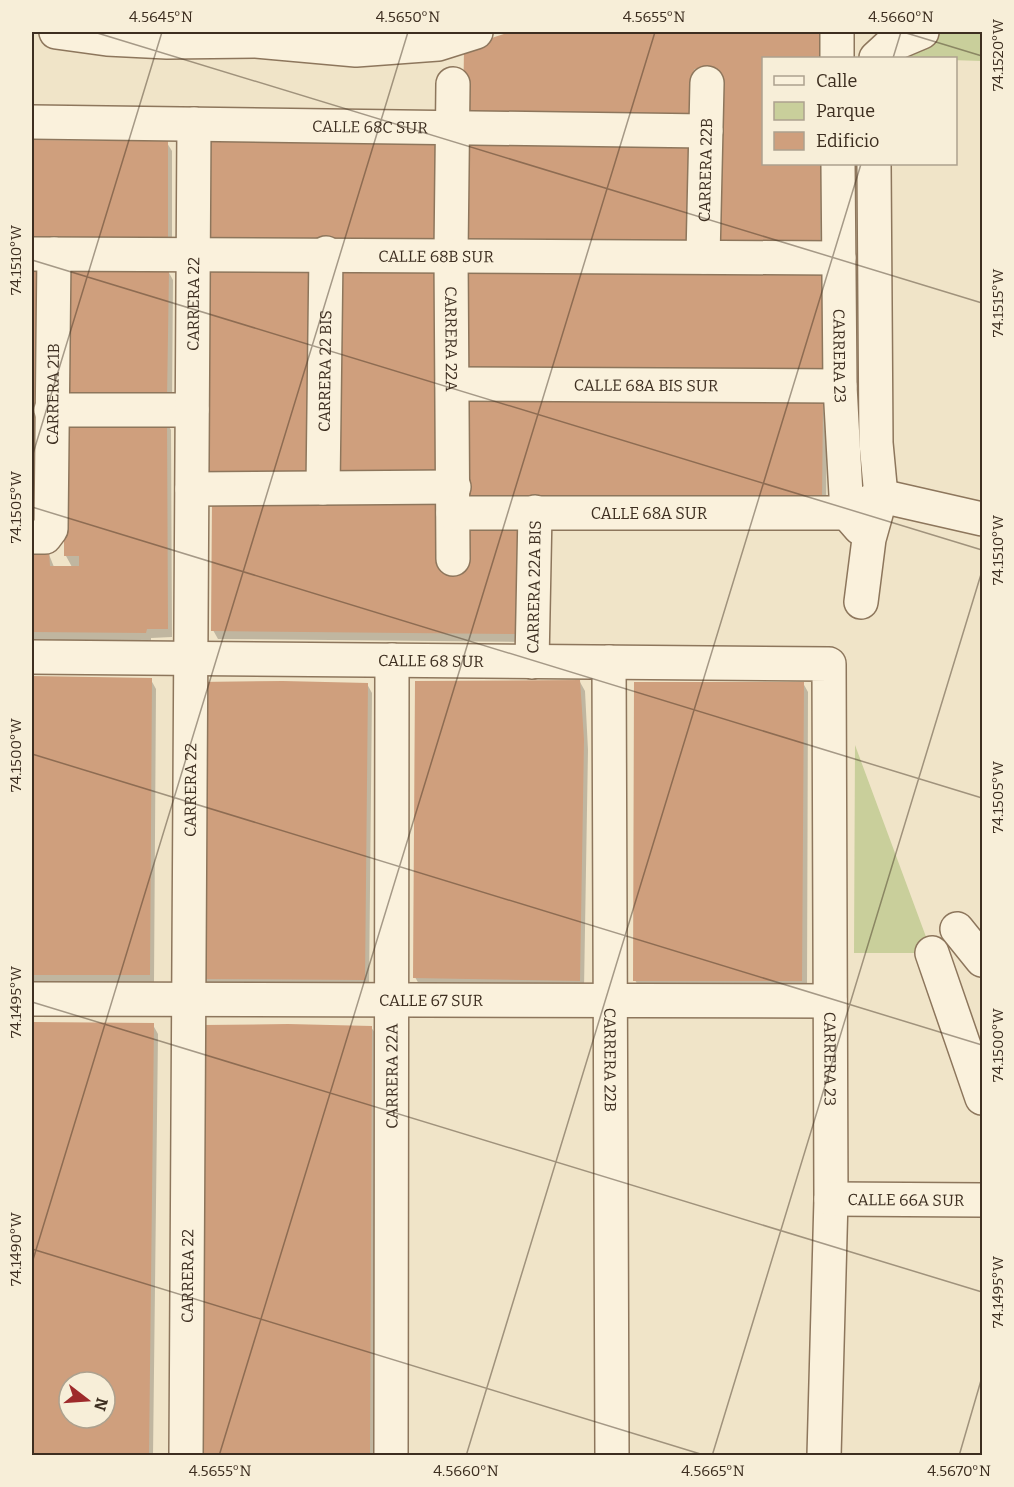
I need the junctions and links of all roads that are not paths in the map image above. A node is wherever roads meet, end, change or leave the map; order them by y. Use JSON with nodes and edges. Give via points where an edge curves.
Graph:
{"nodes":[{"id":1,"x":56,"y":32,"type":"edge"},
{"id":2,"x":476,"y":32,"type":"edge"},
{"id":3,"x":837,"y":32,"type":"edge"},
{"id":4,"x":869,"y":32,"type":"edge"},
{"id":5,"x":922,"y":32,"type":"edge"},
{"id":6,"x":263,"y":36,"type":"edge"},
{"id":7,"x":837,"y":57,"type":"edge"},
{"id":8,"x":874,"y":57,"type":"edge"},
{"id":9,"x":875,"y":57,"type":"edge"},
{"id":10,"x":707,"y":83,"type":"dead end"},
{"id":11,"x":453,"y":84,"type":"dead end"},
{"id":12,"x":32,"y":122,"type":"edge"},
{"id":13,"x":194,"y":124,"type":"junction"},
{"id":14,"x":453,"y":130,"type":"junction"},
{"id":15,"x":706,"y":131,"type":"junction"},
{"id":16,"x":838,"y":165,"type":"edge"},
{"id":17,"x":874,"y":165,"type":"edge"},
{"id":18,"x":193,"y":253,"type":"junction"},
{"id":19,"x":326,"y":253,"type":"junction"},
{"id":20,"x":43,"y":254,"type":"edge"},
{"id":21,"x":451,"y":254,"type":"junction"},
{"id":22,"x":703,"y":257,"type":"junction"},
{"id":23,"x":839,"y":258,"type":"junction"},
{"id":24,"x":452,"y":384,"type":"junction"},
{"id":25,"x":840,"y":386,"type":"junction"},
{"id":26,"x":51,"y":410,"type":"junction"},
{"id":27,"x":192,"y":410,"type":"junction"},
{"id":28,"x":323,"y":488,"type":"junction"},
{"id":29,"x":192,"y":489,"type":"junction"},
{"id":30,"x":881,"y":496,"type":"junction"},
{"id":31,"x":454,"y":500,"type":"junction"},
{"id":32,"x":535,"y":512,"type":"junction"},
{"id":33,"x":847,"y":513,"type":"junction"},
{"id":34,"x":982,"y":519,"type":"edge"},
{"id":35,"x":40,"y":536,"type":"edge"},
{"id":36,"x":869,"y":539,"type":"junction"},
{"id":37,"x":453,"y":559,"type":"dead end"},
{"id":38,"x":861,"y":602,"type":"dead end"},
{"id":39,"x":32,"y":657,"type":"edge"},
{"id":40,"x":191,"y":658,"type":"junction"},
{"id":41,"x":392,"y":660,"type":"junction"},
{"id":42,"x":532,"y":662,"type":"junction"},
{"id":43,"x":609,"y":662,"type":"junction"},
{"id":44,"x":829,"y":664,"type":"joint"},
{"id":45,"x":957,"y":930,"type":"dead end"},
{"id":46,"x":932,"y":953,"type":"dead end"},
{"id":47,"x":982,"y":960,"type":"edge"},
{"id":48,"x":32,"y":999,"type":"edge"},
{"id":49,"x":189,"y":1000,"type":"junction"},
{"id":50,"x":392,"y":1000,"type":"junction"},
{"id":51,"x":610,"y":1000,"type":"junction"},
{"id":52,"x":830,"y":1001,"type":"junction"},
{"id":53,"x":974,"y":1044,"type":"edge"},
{"id":54,"x":982,"y":1098,"type":"edge"},
{"id":55,"x":831,"y":1200,"type":"junction"},
{"id":56,"x":982,"y":1200,"type":"edge"},
{"id":57,"x":186,"y":1455,"type":"edge"},
{"id":58,"x":391,"y":1455,"type":"edge"},
{"id":59,"x":612,"y":1455,"type":"edge"},
{"id":60,"x":824,"y":1455,"type":"edge"}],
"edges":[{"from":1,"to":6,"type":"street","via":[[167,42]]},
{"from":2,"to":6,"type":"street","via":[[438,44],[356,50]]},
{"from":3,"to":7,"type":"street"},
{"from":4,"to":8,"type":"street"},
{"from":5,"to":9,"type":"street","via":[[889,46]]},
{"from":10,"to":15,"type":"street","name":"CARRERA 22B"},
{"from":11,"to":14,"type":"street","name":"CARRERA 22A"},
{"from":12,"to":13,"type":"street","name":"CALLE 68C SUR"},
{"from":13,"to":14,"type":"street","name":"CALLE 68C SUR"},
{"from":13,"to":18,"type":"street","name":"CARRERA 22"},
{"from":14,"to":15,"type":"street","name":"CALLE 68C SUR"},
{"from":14,"to":21,"type":"street","name":"CARRERA 22A"},
{"from":15,"to":22,"type":"street","name":"CARRERA 22B"},
{"from":16,"to":23,"type":"street","name":"CARRERA 23"},
{"from":17,"to":30,"type":"street","name":"CARRERA 23","via":[[876,443]]},
{"from":18,"to":19,"type":"street","name":"CALLE 68B SUR"},
{"from":18,"to":20,"type":"street","name":"CALLE 68B SUR"},
{"from":18,"to":27,"type":"street","name":"CARRERA 22"},
{"from":19,"to":21,"type":"street","name":"CALLE 68B SUR"},
{"from":19,"to":28,"type":"street","name":"CARRERA 22 BIS"},
{"from":20,"to":26,"type":"street","name":"CARRERA 21B"},
{"from":21,"to":22,"type":"street","name":"CALLE 68B SUR"},
{"from":21,"to":24,"type":"street","name":"CARRERA 22A"},
{"from":22,"to":23,"type":"street","name":"CALLE 68B SUR"},
{"from":23,"to":25,"type":"street","name":"CARRERA 23"},
{"from":24,"to":25,"type":"street","name":"CALLE 68A BIS SUR"},
{"from":24,"to":31,"type":"street","name":"CARRERA 22A"},
{"from":25,"to":33,"type":"street","name":"CARRERA 23"},
{"from":26,"to":27,"type":"street"},
{"from":26,"to":35,"type":"street","name":"CARRERA 21B"},
{"from":27,"to":29,"type":"street","name":"CARRERA 22"},
{"from":28,"to":29,"type":"street","name":"CALLE 68A SUR"},
{"from":28,"to":31,"type":"street","name":"CALLE 68A SUR"},
{"from":29,"to":40,"type":"street","name":"CARRERA 22"},
{"from":30,"to":33,"type":"street"},
{"from":30,"to":34,"type":"street"},
{"from":30,"to":36,"type":"street","name":"CARRERA 23"},
{"from":31,"to":32,"type":"street","name":"CALLE 68A SUR"},
{"from":31,"to":37,"type":"street","name":"CARRERA 22A"},
{"from":32,"to":33,"type":"street","name":"CALLE 68A SUR"},
{"from":32,"to":42,"type":"street","name":"CARRERA 22A BIS"},
{"from":33,"to":36,"type":"street"},
{"from":36,"to":38,"type":"street","name":"CARRERA 23"},
{"from":39,"to":40,"type":"street","name":"CALLE 68 SUR"},
{"from":40,"to":41,"type":"street","name":"CALLE 68 SUR"},
{"from":40,"to":49,"type":"street","name":"CARRERA 22"},
{"from":41,"to":42,"type":"street","name":"CALLE 68 SUR"},
{"from":41,"to":50,"type":"street","name":"CARRERA 22A"},
{"from":42,"to":43,"type":"street","name":"CALLE 68 SUR"},
{"from":43,"to":44,"type":"street","name":"CALLE 68 SUR"},
{"from":43,"to":51,"type":"street","name":"CARRERA 22B"},
{"from":44,"to":52,"type":"street","name":"CARRERA 23"},
{"from":45,"to":47,"type":"street"},
{"from":46,"to":53,"type":"street"},
{"from":48,"to":49,"type":"street","name":"CALLE 67 SUR"},
{"from":49,"to":50,"type":"street","name":"CALLE 67 SUR"},
{"from":49,"to":57,"type":"street","name":"CARRERA 22"},
{"from":50,"to":51,"type":"street","name":"CALLE 67 SUR"},
{"from":50,"to":58,"type":"street","name":"CARRERA 22A"},
{"from":51,"to":52,"type":"street","name":"CALLE 67 SUR"},
{"from":51,"to":59,"type":"street","name":"CARRERA 22B"},
{"from":52,"to":55,"type":"street","name":"CARRERA 23"},
{"from":53,"to":54,"type":"street"},
{"from":55,"to":56,"type":"street","name":"CALLE 66A SUR"},
{"from":55,"to":60,"type":"street","name":"CARRERA 23"}]}
